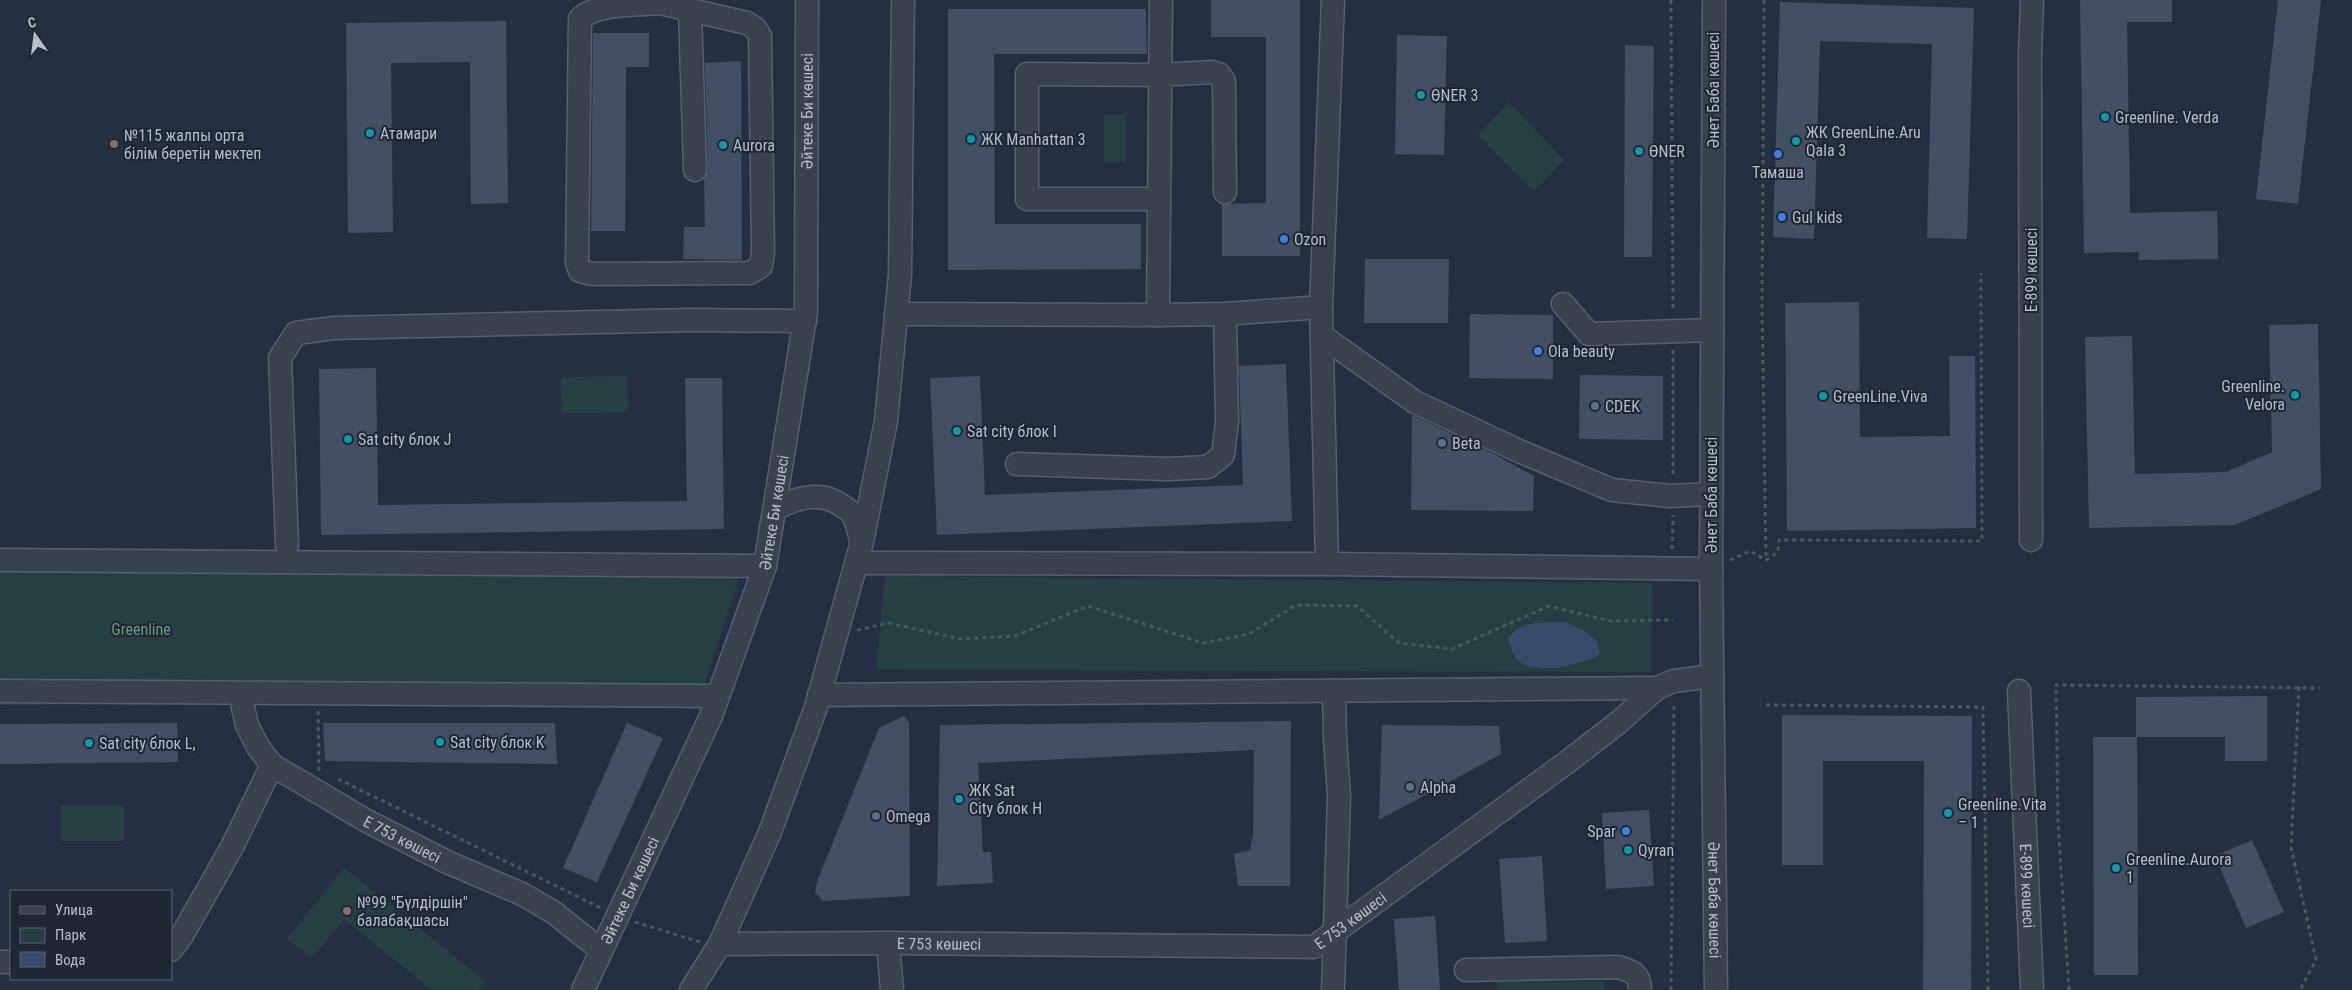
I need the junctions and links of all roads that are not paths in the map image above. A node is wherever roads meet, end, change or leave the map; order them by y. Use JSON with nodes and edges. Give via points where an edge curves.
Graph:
{"nodes":[{"id":1,"x":808,"y":0,"type":"edge"},
{"id":2,"x":903,"y":0,"type":"edge"},
{"id":3,"x":1161,"y":0,"type":"edge"},
{"id":4,"x":1333,"y":0,"type":"edge"},
{"id":5,"x":1714,"y":0,"type":"edge"},
{"id":6,"x":2032,"y":0,"type":"edge"},
{"id":7,"x":660,"y":2,"type":"edge"},
{"id":8,"x":690,"y":10,"type":"junction"},
{"id":9,"x":1159,"y":75,"type":"junction"},
{"id":10,"x":695,"y":170,"type":"dead end"},
{"id":11,"x":1225,"y":192,"type":"dead end"},
{"id":12,"x":1159,"y":199,"type":"junction"},
{"id":13,"x":1563,"y":304,"type":"dead end"},
{"id":14,"x":1321,"y":307,"type":"junction"},
{"id":15,"x":896,"y":314,"type":"junction"},
{"id":16,"x":1225,"y":314,"type":"junction"},
{"id":17,"x":1158,"y":316,"type":"junction"},
{"id":18,"x":805,"y":321,"type":"junction"},
{"id":19,"x":1712,"y":330,"type":"junction"},
{"id":20,"x":1322,"y":336,"type":"junction"},
{"id":21,"x":1017,"y":464,"type":"dead end"},
{"id":22,"x":1711,"y":494,"type":"junction"},
{"id":23,"x":775,"y":510,"type":"junction"},
{"id":24,"x":2031,"y":540,"type":"dead end"},
{"id":25,"x":287,"y":544,"type":"dead end"},
{"id":26,"x":859,"y":552,"type":"junction"},
{"id":27,"x":0,"y":560,"type":"edge"},
{"id":28,"x":1327,"y":564,"type":"junction"},
{"id":29,"x":765,"y":566,"type":"junction"},
{"id":30,"x":1711,"y":569,"type":"junction"},
{"id":31,"x":1712,"y":676,"type":"junction"},
{"id":32,"x":1665,"y":684,"type":"junction"},
{"id":33,"x":2019,"y":690,"type":"dead end"},
{"id":34,"x":0,"y":691,"type":"edge"},
{"id":35,"x":1334,"y":692,"type":"junction"},
{"id":36,"x":240,"y":694,"type":"junction"},
{"id":37,"x":819,"y":695,"type":"junction"},
{"id":38,"x":718,"y":696,"type":"junction"},
{"id":39,"x":272,"y":765,"type":"junction"},
{"id":40,"x":1336,"y":933,"type":"junction"},
{"id":41,"x":888,"y":943,"type":"junction"},
{"id":42,"x":719,"y":946,"type":"junction"},
{"id":43,"x":172,"y":949,"type":"edge"},
{"id":44,"x":601,"y":950,"type":"junction"},
{"id":45,"x":1466,"y":970,"type":"dead end"},
{"id":46,"x":583,"y":990,"type":"edge"},
{"id":47,"x":691,"y":990,"type":"edge"},
{"id":48,"x":892,"y":990,"type":"edge"},
{"id":49,"x":1332,"y":990,"type":"edge"},
{"id":50,"x":1640,"y":990,"type":"edge"},
{"id":51,"x":1716,"y":990,"type":"edge"},
{"id":52,"x":2032,"y":990,"type":"edge"}],
"edges":[{"from":1,"to":18,"type":"street","name":"Әйтеке Би көшесі"},
{"from":2,"to":15,"type":"street","via":[[900,275]]},
{"from":3,"to":9,"type":"street"},
{"from":4,"to":14,"type":"street"},
{"from":5,"to":19,"type":"street","name":"Әнет Баба көшесі"},
{"from":6,"to":24,"type":"street","name":"Е-899 көшесі"},
{"from":7,"to":8,"type":"street"},
{"from":7,"to":8,"type":"street","via":[[598,8],[586,12],[580,19],[577,263],[580,271],[592,274],[750,273],[761,266],[760,36],[747,23]]},
{"from":8,"to":10,"type":"street"},
{"from":9,"to":11,"type":"street","via":[[1212,72],[1219,74],[1224,81]]},
{"from":9,"to":12,"type":"street"},
{"from":9,"to":12,"type":"street","via":[[1027,74],[1027,199]]},
{"from":12,"to":17,"type":"street"},
{"from":13,"to":19,"type":"street","via":[[1589,334]]},
{"from":14,"to":16,"type":"street"},
{"from":14,"to":20,"type":"street"},
{"from":15,"to":17,"type":"street"},
{"from":15,"to":26,"type":"street","via":[[886,422]]},
{"from":16,"to":17,"type":"street"},
{"from":16,"to":21,"type":"street","via":[[1227,422],[1223,455],[1208,467],[1168,469]]},
{"from":18,"to":23,"type":"street","name":"Әйтеке Би көшесі"},
{"from":18,"to":25,"type":"street","via":[[691,320],[354,328],[296,333],[280,358]]},
{"from":19,"to":22,"type":"street","name":"Әнет Баба көшесі"},
{"from":20,"to":22,"type":"street","via":[[1415,402],[1612,490],[1673,496]]},
{"from":20,"to":28,"type":"street"},
{"from":22,"to":30,"type":"street","name":"Әнет Баба көшесі"},
{"from":23,"to":26,"type":"street","via":[[810,496],[824,496],[838,502],[852,513]]},
{"from":23,"to":29,"type":"street","name":"Әйтеке Би көшесі"},
{"from":26,"to":28,"type":"street"},
{"from":26,"to":37,"type":"street"},
{"from":27,"to":29,"type":"street"},
{"from":28,"to":30,"type":"street"},
{"from":29,"to":38,"type":"street","name":"Әйтеке Би көшесі"},
{"from":30,"to":31,"type":"street","name":"Әнет Баба көшесі"},
{"from":31,"to":32,"type":"street"},
{"from":31,"to":51,"type":"street","name":"Әнет Баба көшесі"},
{"from":32,"to":35,"type":"street"},
{"from":32,"to":40,"type":"street","name":"Е 753 көшесі","via":[[1566,763]]},
{"from":33,"to":52,"type":"street","name":"Е-899 көшесі"},
{"from":34,"to":36,"type":"street"},
{"from":35,"to":37,"type":"street"},
{"from":35,"to":40,"type":"street","via":[[1340,796]]},
{"from":36,"to":38,"type":"street"},
{"from":36,"to":39,"type":"street","name":"Е 753 көшесі","via":[[247,725]]},
{"from":37,"to":42,"type":"street","via":[[770,832]]},
{"from":38,"to":44,"type":"street","name":"Әйтеке Би көшесі"},
{"from":39,"to":43,"type":"street","via":[[232,847]]},
{"from":39,"to":44,"type":"street","name":"Е 753 көшесі","via":[[365,820],[448,862],[522,894],[553,912]]},
{"from":40,"to":41,"type":"street","name":"Е 753 көшесі","via":[[1314,947]]},
{"from":40,"to":49,"type":"street"},
{"from":41,"to":42,"type":"street","name":"Е 753 көшесі"},
{"from":41,"to":48,"type":"street"},
{"from":42,"to":47,"type":"street"},
{"from":44,"to":46,"type":"street","name":"Әйтеке Би көшесі"},
{"from":45,"to":50,"type":"street","via":[[1618,967],[1633,971],[1640,981]]}]}
